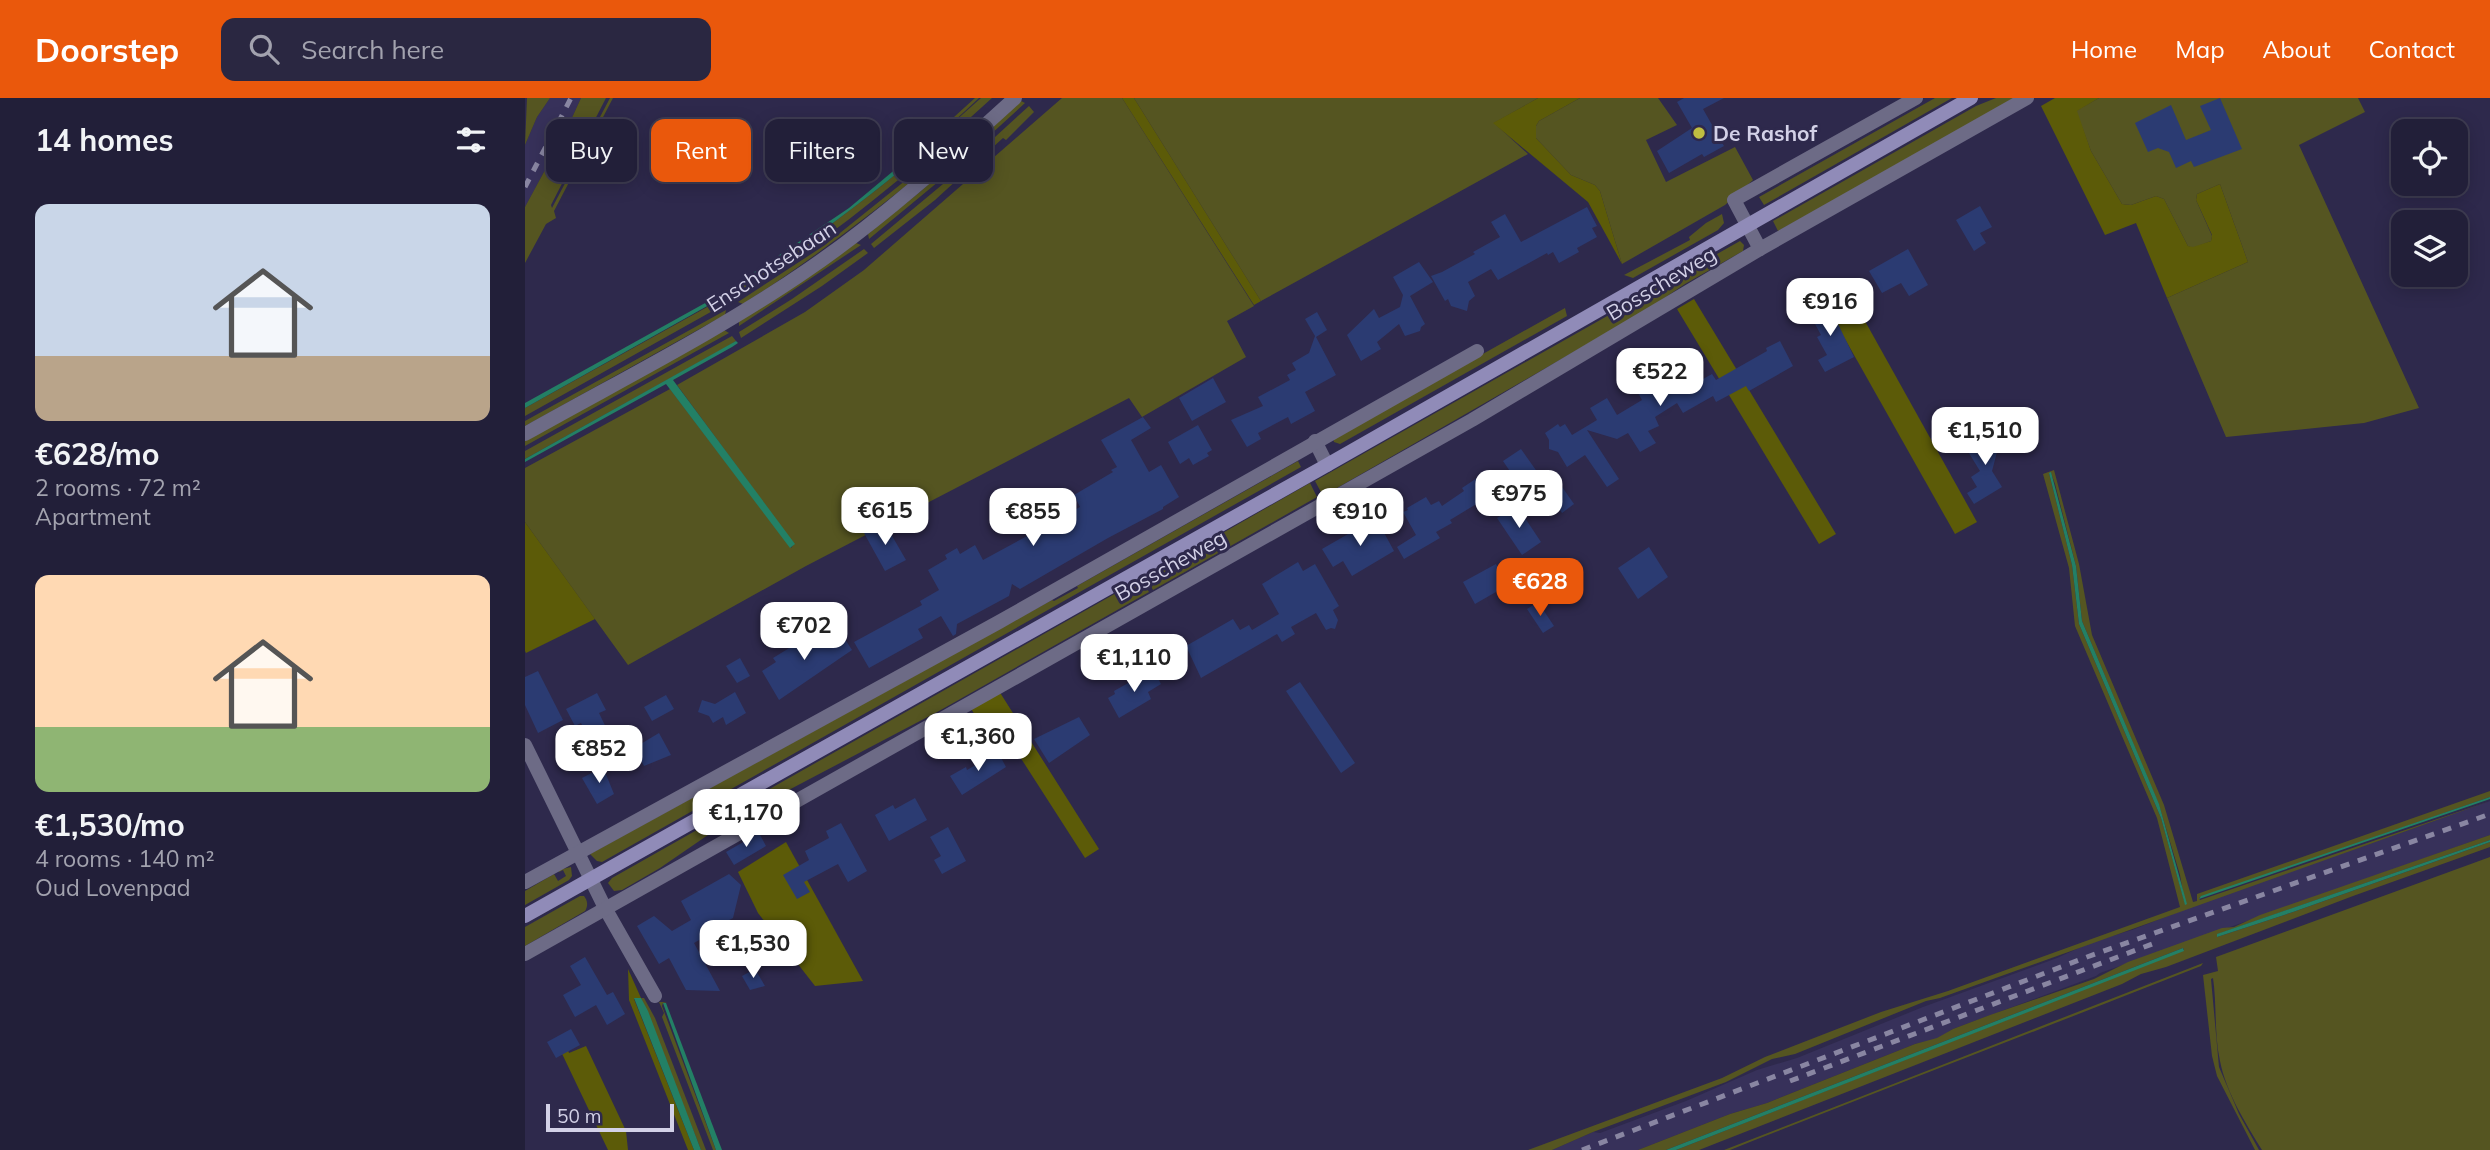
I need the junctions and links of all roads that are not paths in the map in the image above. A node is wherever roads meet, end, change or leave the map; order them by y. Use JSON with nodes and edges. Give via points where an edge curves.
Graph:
{"nodes":[{"id":1,"x":1015,"y":98,"type":"edge"},
{"id":2,"x":1916,"y":98,"type":"edge"},
{"id":3,"x":1971,"y":98,"type":"edge"},
{"id":4,"x":2027,"y":98,"type":"edge"},
{"id":5,"x":1746,"y":225,"type":"junction"},
{"id":6,"x":1760,"y":249,"type":"junction"},
{"id":7,"x":1477,"y":351,"type":"dead end"},
{"id":8,"x":525,"y":434,"type":"edge"},
{"id":9,"x":1315,"y":441,"type":"junction"},
{"id":10,"x":1327,"y":465,"type":"junction"},
{"id":11,"x":525,"y":745,"type":"edge"},
{"id":12,"x":578,"y":852,"type":"junction"},
{"id":13,"x":591,"y":879,"type":"junction"},
{"id":14,"x":525,"y":882,"type":"edge"},
{"id":15,"x":605,"y":908,"type":"junction"},
{"id":16,"x":525,"y":916,"type":"edge"},
{"id":17,"x":525,"y":954,"type":"edge"},
{"id":18,"x":655,"y":996,"type":"dead end"}],
"edges":[{"from":1,"to":8,"type":"street","name":"Enschotsebaan","via":[[922,182],[807,270],[737,316]]},
{"from":2,"to":5,"type":"street","via":[[1734,201]]},
{"from":3,"to":5,"type":"main road","name":"Bosscheweg"},
{"from":4,"to":6,"type":"street","name":"Bosscheweg"},
{"from":5,"to":6,"type":"street"},
{"from":5,"to":10,"type":"main road","name":"Bosscheweg"},
{"from":6,"to":15,"type":"street","name":"Bosscheweg","via":[[1472,420]]},
{"from":7,"to":9,"type":"street","name":"Bosscheweg"},
{"from":9,"to":10,"type":"street"},
{"from":9,"to":12,"type":"street","name":"Bosscheweg","via":[[999,622]]},
{"from":10,"to":13,"type":"main road","name":"Bosscheweg"},
{"from":11,"to":12,"type":"street"},
{"from":12,"to":13,"type":"street"},
{"from":12,"to":14,"type":"street","name":"Bosscheweg"},
{"from":13,"to":15,"type":"street"},
{"from":13,"to":16,"type":"main road","name":"Bosscheweg"},
{"from":15,"to":17,"type":"street","name":"Bosscheweg"},
{"from":15,"to":18,"type":"street"}]}
